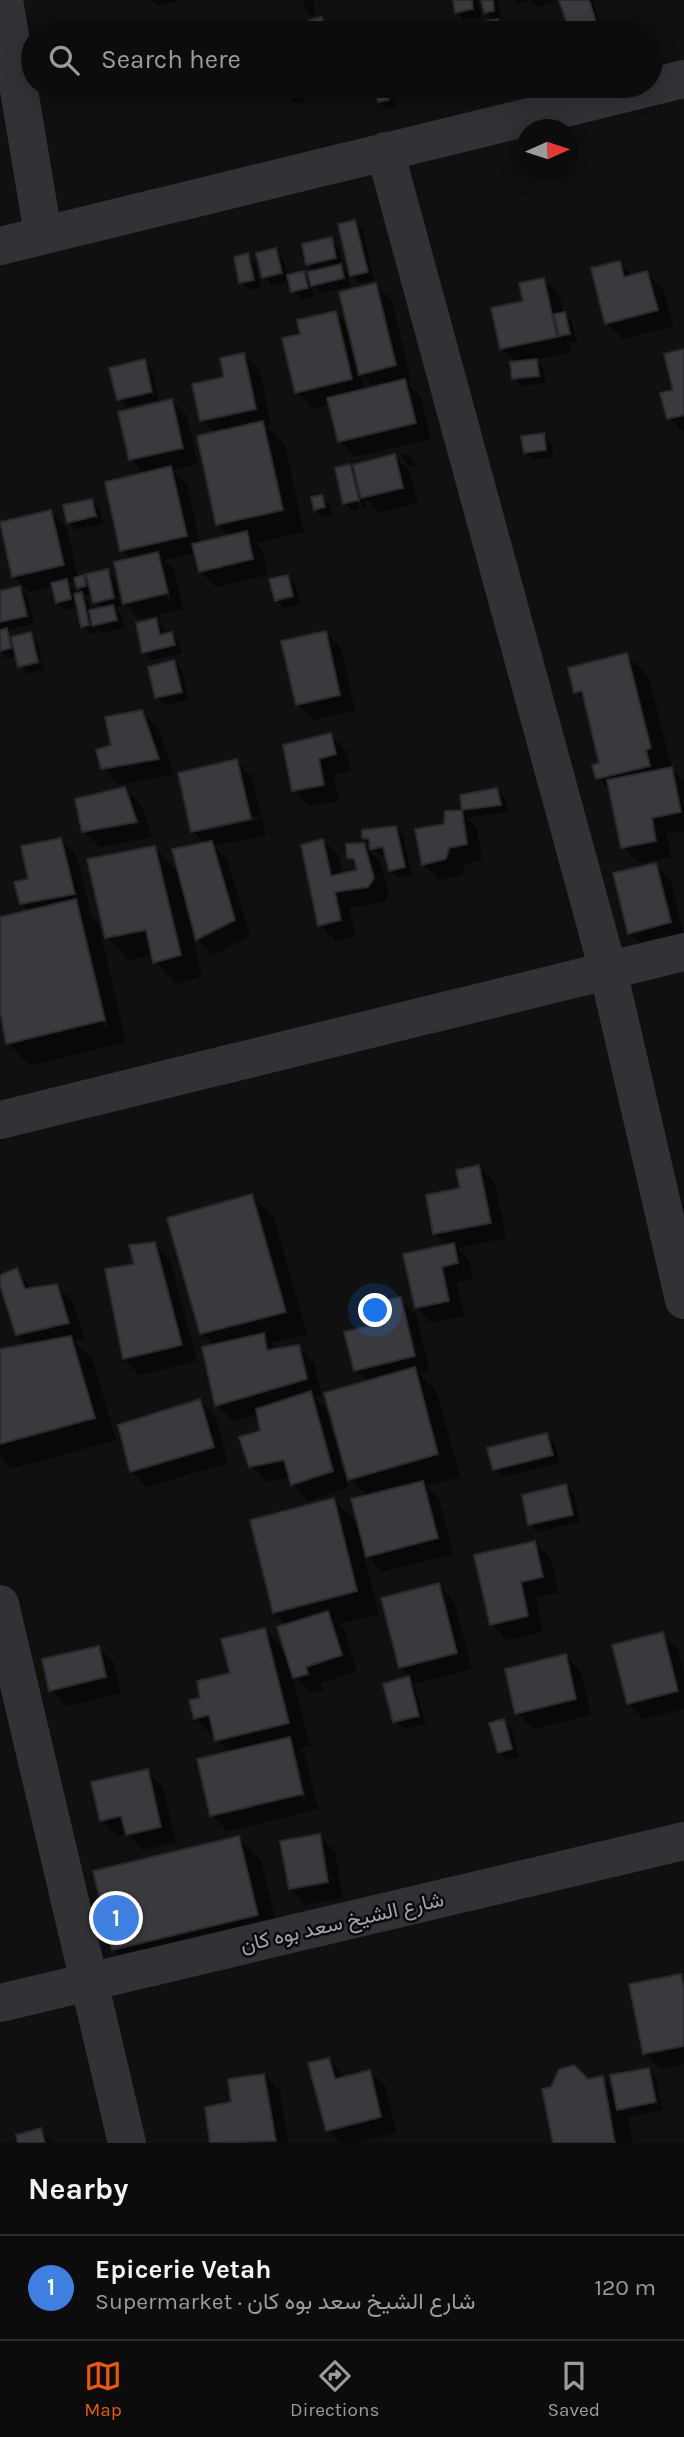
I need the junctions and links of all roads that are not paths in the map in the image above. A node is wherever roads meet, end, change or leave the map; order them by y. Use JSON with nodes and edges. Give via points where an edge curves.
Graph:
{"nodes":[{"id":1,"x":4,"y":0,"type":"edge"},
{"id":2,"x":684,"y":79,"type":"edge"},
{"id":3,"x":663,"y":84,"type":"edge"},
{"id":4,"x":605,"y":98,"type":"edge"},
{"id":5,"x":385,"y":151,"type":"junction"},
{"id":6,"x":43,"y":234,"type":"junction"},
{"id":7,"x":0,"y":246,"type":"edge"},
{"id":8,"x":684,"y":952,"type":"edge"},
{"id":9,"x":608,"y":970,"type":"junction"},
{"id":10,"x":0,"y":1119,"type":"edge"},
{"id":11,"x":684,"y":1300,"type":"edge"},
{"id":12,"x":0,"y":1604,"type":"edge"},
{"id":13,"x":684,"y":1841,"type":"edge"},
{"id":14,"x":89,"y":1982,"type":"junction"},
{"id":15,"x":0,"y":2003,"type":"edge"},
{"id":16,"x":127,"y":2143,"type":"edge"}],
"edges":[{"from":1,"to":6,"type":"street"},
{"from":2,"to":3,"type":"street"},
{"from":4,"to":5,"type":"street"},
{"from":5,"to":6,"type":"street"},
{"from":5,"to":9,"type":"street"},
{"from":6,"to":7,"type":"street"},
{"from":8,"to":9,"type":"street"},
{"from":9,"to":10,"type":"street"},
{"from":9,"to":11,"type":"street"},
{"from":12,"to":14,"type":"street"},
{"from":13,"to":14,"type":"street","name":"شارع الشيخ سعد بوه كان"},
{"from":14,"to":15,"type":"street","name":"شارع الشيخ سعد بوه كان"},
{"from":14,"to":16,"type":"street"}]}
